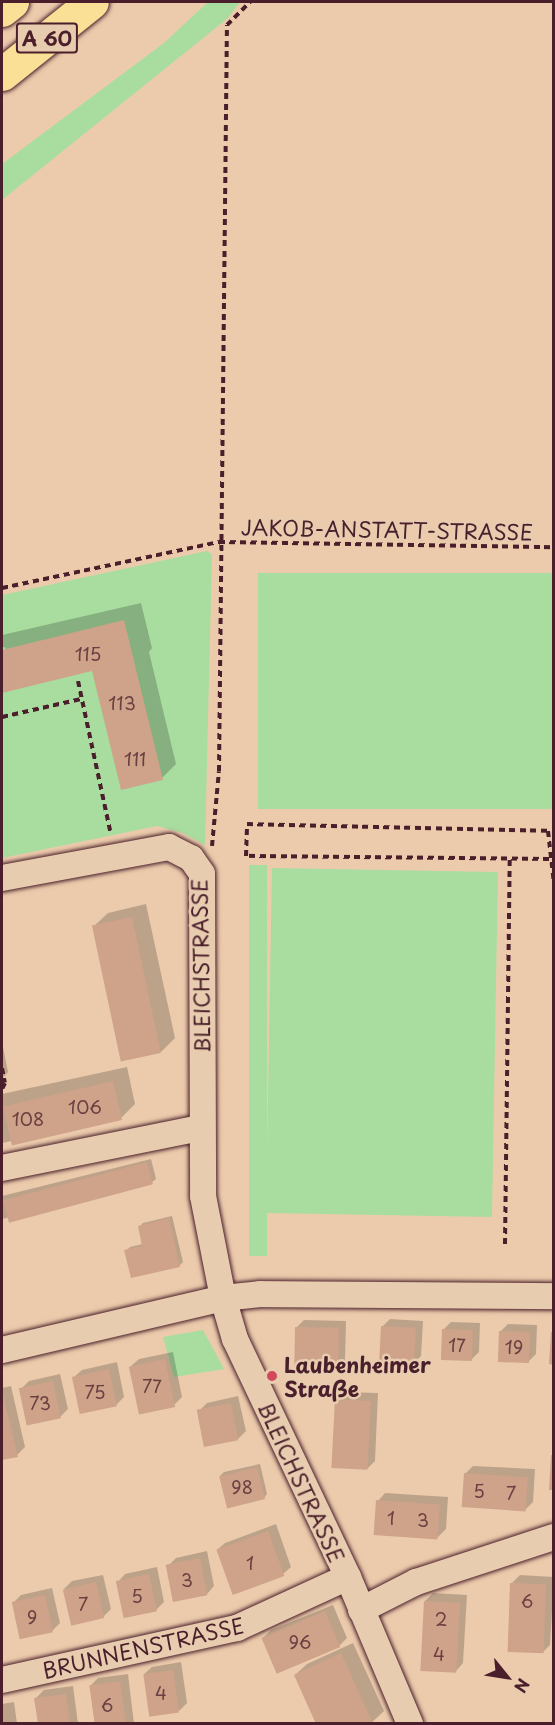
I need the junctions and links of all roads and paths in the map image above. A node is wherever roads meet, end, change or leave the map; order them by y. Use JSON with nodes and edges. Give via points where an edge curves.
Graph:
{"nodes":[{"id":1,"x":12,"y":2,"type":"edge"},
{"id":2,"x":92,"y":2,"type":"edge"},
{"id":3,"x":250,"y":2,"type":"edge"},
{"id":4,"x":2,"y":10,"type":"edge"},
{"id":5,"x":2,"y":74,"type":"edge"},
{"id":6,"x":219,"y":542,"type":"junction"},
{"id":7,"x":554,"y":547,"type":"edge"},
{"id":8,"x":2,"y":588,"type":"edge"},
{"id":9,"x":78,"y":681,"type":"dead end"},
{"id":10,"x":81,"y":699,"type":"junction"},
{"id":11,"x":2,"y":717,"type":"edge"},
{"id":12,"x":210,"y":850,"type":"dead end"},
{"id":13,"x":116,"y":856,"type":"junction"},
{"id":14,"x":549,"y":859,"type":"junction"},
{"id":15,"x":510,"y":860,"type":"junction"},
{"id":16,"x":2,"y":878,"type":"edge"},
{"id":17,"x":554,"y":884,"type":"edge"},
{"id":18,"x":2,"y":1068,"type":"edge"},
{"id":19,"x":2,"y":1089,"type":"edge"},
{"id":20,"x":201,"y":1128,"type":"junction"},
{"id":21,"x":2,"y":1168,"type":"edge"},
{"id":22,"x":505,"y":1245,"type":"dead end"},
{"id":23,"x":554,"y":1296,"type":"edge"},
{"id":24,"x":223,"y":1298,"type":"junction"},
{"id":25,"x":2,"y":1350,"type":"edge"},
{"id":26,"x":554,"y":1537,"type":"edge"},
{"id":27,"x":348,"y":1576,"type":"junction"},
{"id":28,"x":361,"y":1610,"type":"junction"},
{"id":29,"x":2,"y":1680,"type":"edge"},
{"id":30,"x":410,"y":1724,"type":"edge"}],
"edges":[{"from":1,"to":4,"type":"highway","number":"A 60"},
{"from":2,"to":5,"type":"highway","number":"A 60"},
{"from":3,"to":6,"type":"path","name":"BLEICHSTRASSE","via":[[227,24]]},
{"from":6,"to":7,"type":"path","name":"JAKOB-ANSTATT-STRASSE"},
{"from":6,"to":8,"type":"path","name":"JAKOB-ANSTATT-STRASSE"},
{"from":6,"to":12,"type":"path","name":"BLEICHSTRASSE","via":[[219,771]]},
{"from":9,"to":10,"type":"path"},
{"from":10,"to":11,"type":"path"},
{"from":10,"to":13,"type":"path"},
{"from":13,"to":16,"type":"street","name":"BLEICHSTRASSE"},
{"from":13,"to":20,"type":"street","name":"BLEICHSTRASSE","via":[[169,848],[191,858],[202,874]]},
{"from":14,"to":15,"type":"path"},
{"from":14,"to":15,"type":"path","via":[[548,831],[247,824],[246,856]]},
{"from":14,"to":17,"type":"path"},
{"from":15,"to":22,"type":"path"},
{"from":18,"to":19,"type":"path"},
{"from":20,"to":21,"type":"street"},
{"from":20,"to":24,"type":"street","name":"BLEICHSTRASSE","via":[[202,1196]]},
{"from":23,"to":24,"type":"street","via":[[260,1294]]},
{"from":24,"to":25,"type":"street"},
{"from":24,"to":27,"type":"street","name":"BLEICHSTRASSE","via":[[235,1340]]},
{"from":26,"to":28,"type":"street","via":[[416,1582]]},
{"from":27,"to":28,"type":"street","name":"BLEICHSTRASSE"},
{"from":27,"to":29,"type":"street","name":"BRUNNENSTRASSE","via":[[237,1628]]},
{"from":28,"to":30,"type":"street","name":"BLEICHSTRASSE"}]}
